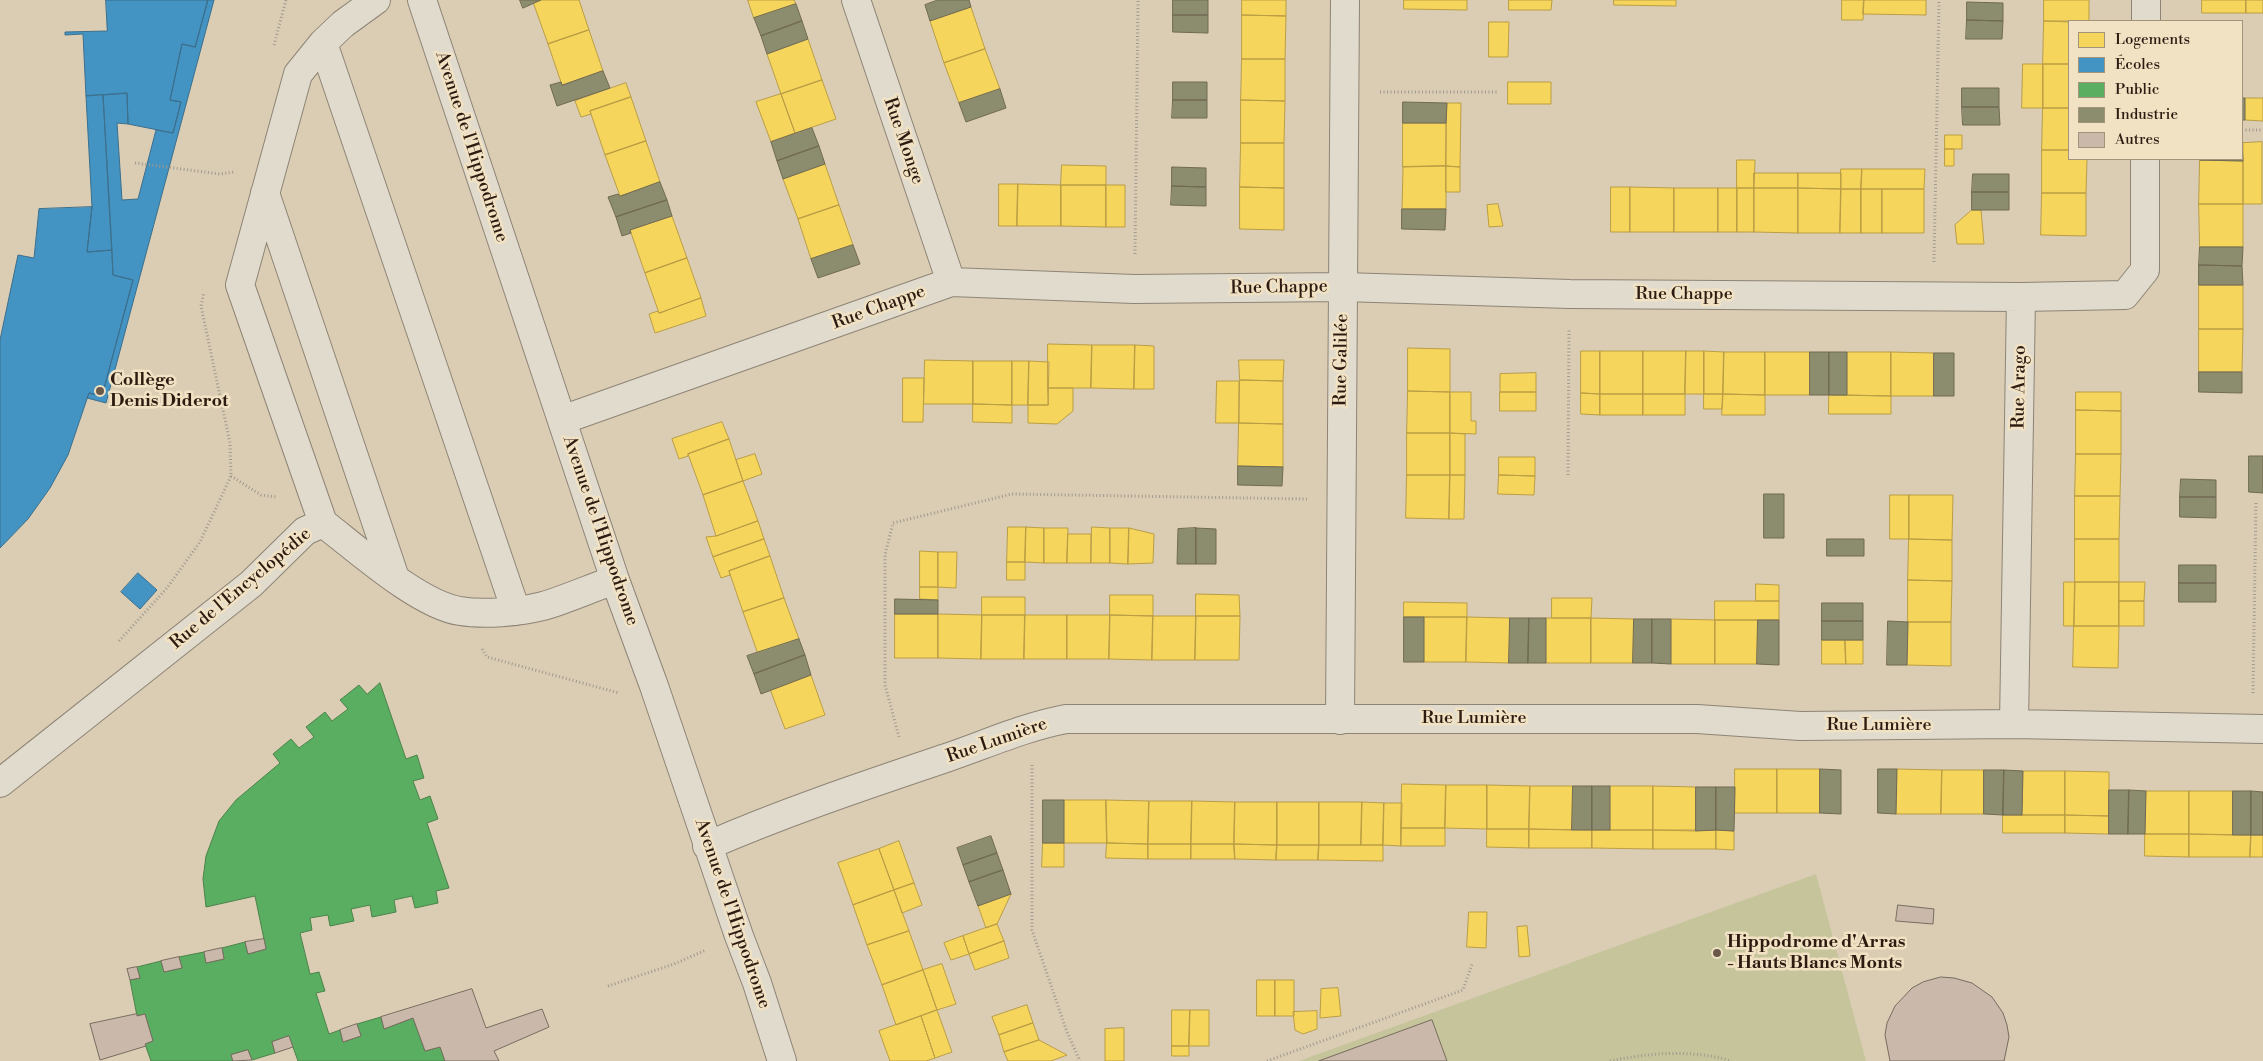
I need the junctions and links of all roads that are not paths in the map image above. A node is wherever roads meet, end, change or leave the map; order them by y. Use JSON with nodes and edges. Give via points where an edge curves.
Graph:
{"nodes":[{"id":1,"x":376,"y":0,"type":"edge"},
{"id":2,"x":422,"y":0,"type":"edge"},
{"id":3,"x":856,"y":0,"type":"edge"},
{"id":4,"x":1345,"y":0,"type":"edge"},
{"id":5,"x":2146,"y":0,"type":"edge"},
{"id":6,"x":2146,"y":20,"type":"edge"},
{"id":7,"x":323,"y":43,"type":"junction"},
{"id":8,"x":2145,"y":160,"type":"edge"},
{"id":9,"x":265,"y":193,"type":"junction"},
{"id":10,"x":951,"y":282,"type":"junction"},
{"id":11,"x":1343,"y":287,"type":"junction"},
{"id":12,"x":2021,"y":297,"type":"junction"},
{"id":13,"x":562,"y":420,"type":"junction"},
{"id":14,"x":314,"y":527,"type":"junction"},
{"id":15,"x":395,"y":578,"type":"junction"},
{"id":16,"x":615,"y":580,"type":"junction"},
{"id":17,"x":516,"y":611,"type":"junction"},
{"id":18,"x":1340,"y":720,"type":"junction"},
{"id":19,"x":2014,"y":724,"type":"junction"},
{"id":20,"x":2258,"y":729,"type":"edge"},
{"id":21,"x":0,"y":784,"type":"edge"},
{"id":22,"x":707,"y":846,"type":"junction"},
{"id":23,"x":782,"y":1061,"type":"edge"}],
"edges":[{"from":1,"to":7,"type":"street"},
{"from":2,"to":13,"type":"street","name":"Avenue de l'Hippodrome"},
{"from":3,"to":10,"type":"street","name":"Rue Monge"},
{"from":4,"to":11,"type":"street","name":"Rue Galilée"},
{"from":5,"to":6,"type":"street"},
{"from":7,"to":9,"type":"street","via":[[298,74]]},
{"from":7,"to":17,"type":"street"},
{"from":8,"to":12,"type":"street","via":[[2144,270],[2125,295]]},
{"from":9,"to":14,"type":"street","via":[[240,286]]},
{"from":9,"to":15,"type":"street"},
{"from":10,"to":11,"type":"street","name":"Rue Chappe","via":[[1134,289]]},
{"from":10,"to":13,"type":"street","name":"Rue Chappe"},
{"from":11,"to":12,"type":"street","name":"Rue Chappe","via":[[1570,294]]},
{"from":11,"to":18,"type":"street","name":"Rue Galilée"},
{"from":12,"to":19,"type":"street","name":"Rue Arago"},
{"from":13,"to":16,"type":"street","name":"Avenue de l'Hippodrome"},
{"from":14,"to":15,"type":"street","name":"Rue de l'Encyclopédie"},
{"from":14,"to":21,"type":"street","name":"Rue de l'Encyclopédie","via":[[251,584]]},
{"from":15,"to":17,"type":"street","name":"Rue de l'Encyclopédie","via":[[432,602],[459,611]]},
{"from":16,"to":17,"type":"street","name":"Rue de l'Encyclopédie","via":[[544,605]]},
{"from":16,"to":22,"type":"street","name":"Avenue de l'Hippodrome"},
{"from":18,"to":19,"type":"street","name":"Rue Lumière","via":[[1697,719],[1844,727]]},
{"from":18,"to":22,"type":"street","name":"Rue Lumière","via":[[1066,719],[1026,728]]},
{"from":19,"to":20,"type":"street","name":"Rue Lumière"},
{"from":22,"to":23,"type":"street","name":"Avenue de l'Hippodrome"}]}
